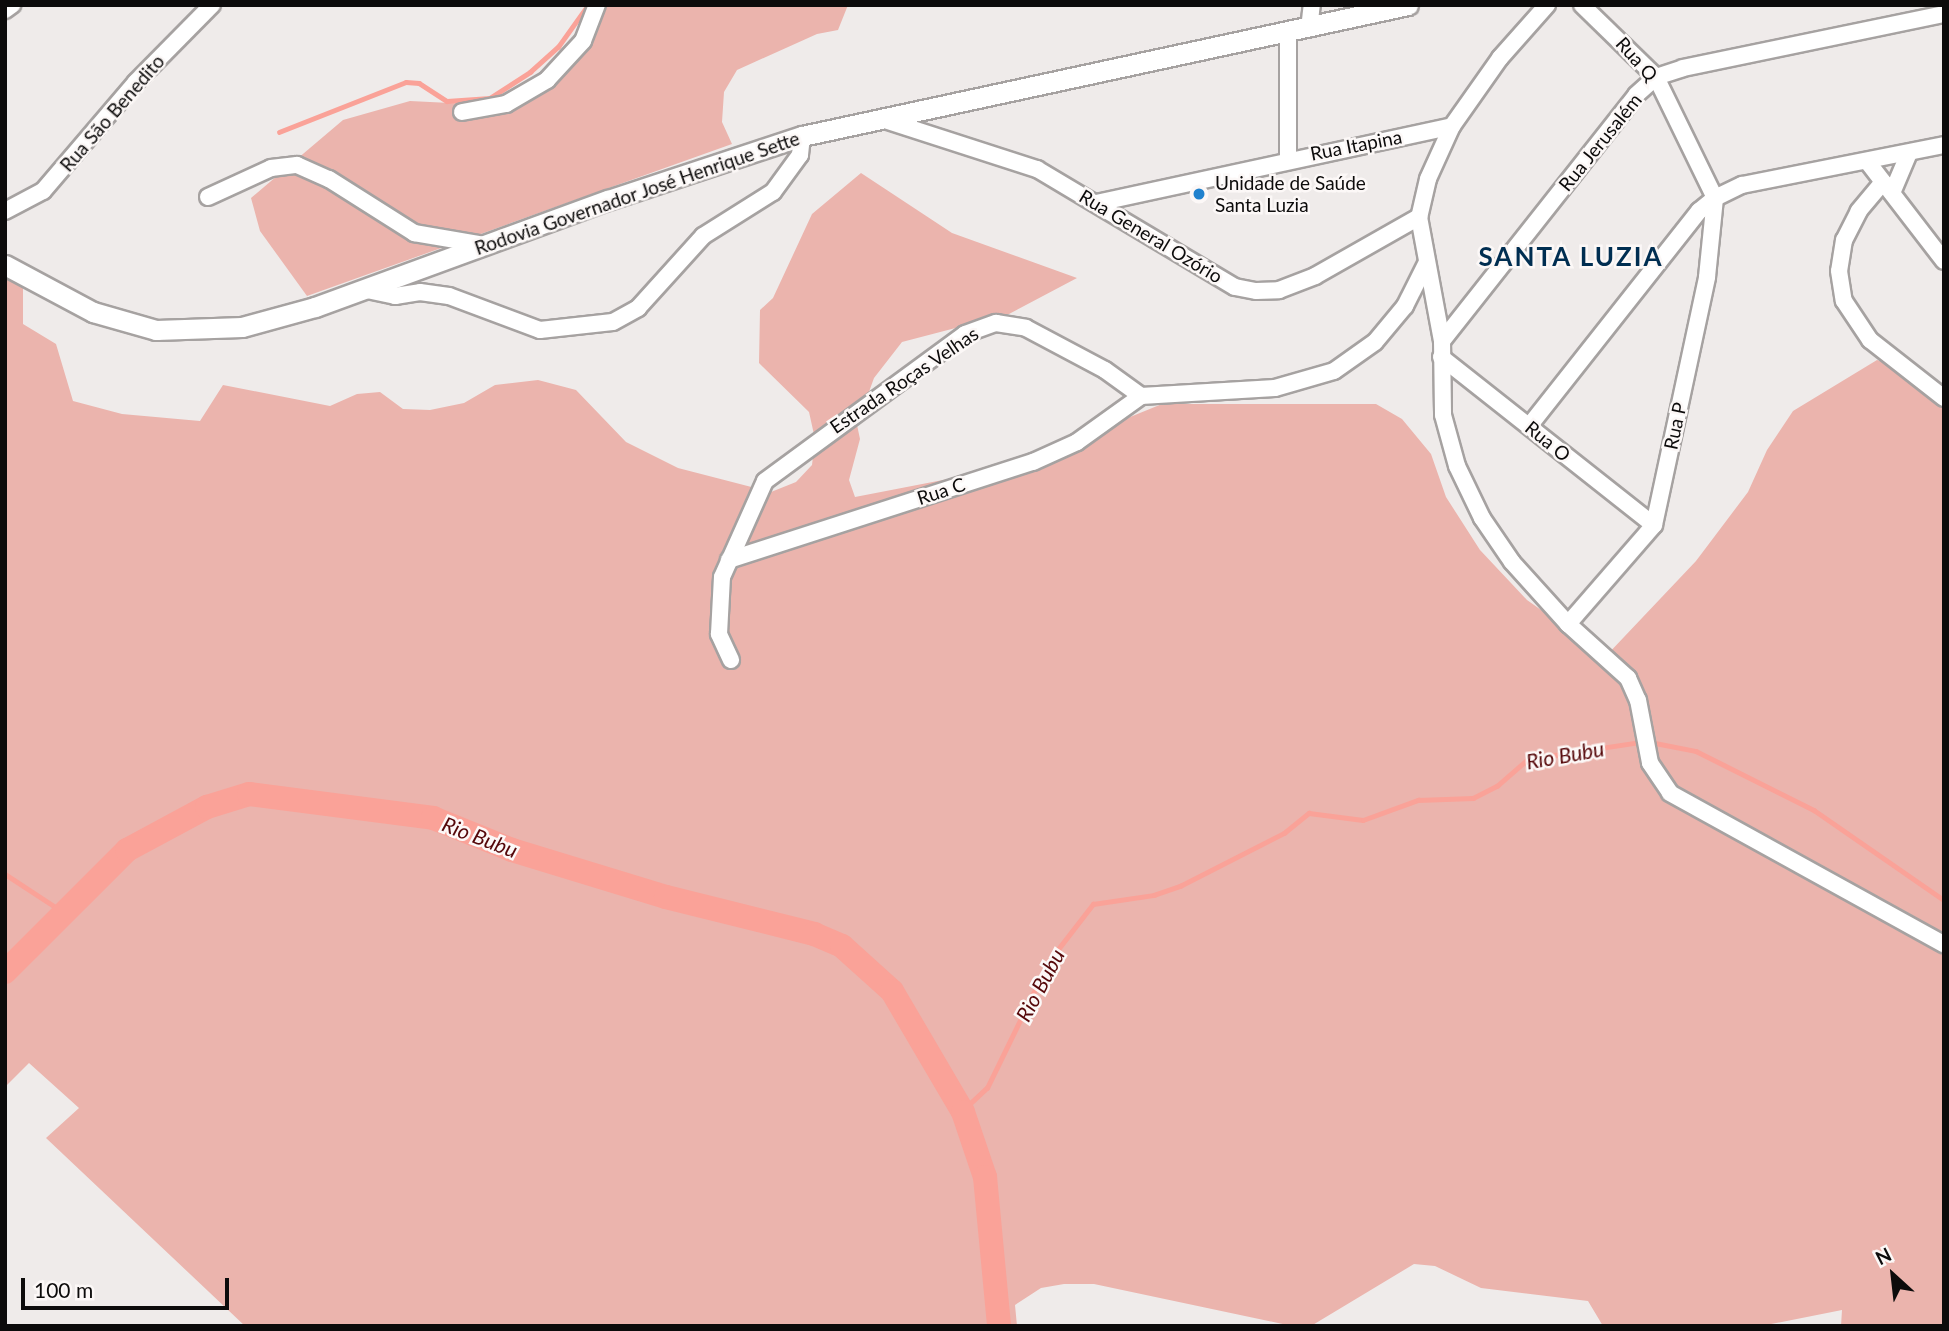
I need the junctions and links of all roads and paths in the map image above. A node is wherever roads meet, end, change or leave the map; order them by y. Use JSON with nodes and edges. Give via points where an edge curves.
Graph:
{"nodes":[{"id":1,"x":12,"y":5,"type":"edge"},
{"id":2,"x":212,"y":5,"type":"edge"},
{"id":3,"x":597,"y":5,"type":"edge"},
{"id":4,"x":1312,"y":5,"type":"edge"},
{"id":5,"x":1408,"y":5,"type":"edge"},
{"id":6,"x":1547,"y":5,"type":"edge"},
{"id":7,"x":1582,"y":5,"type":"edge"},
{"id":8,"x":5,"y":10,"type":"edge"},
{"id":9,"x":1944,"y":14,"type":"edge"},
{"id":10,"x":1310,"y":28,"type":"junction"},
{"id":11,"x":1288,"y":32,"type":"junction"},
{"id":12,"x":1656,"y":78,"type":"junction"},
{"id":13,"x":463,"y":111,"type":"dead end"},
{"id":14,"x":876,"y":117,"type":"junction"},
{"id":15,"x":1452,"y":126,"type":"junction"},
{"id":16,"x":802,"y":136,"type":"junction"},
{"id":17,"x":1944,"y":145,"type":"edge"},
{"id":18,"x":1909,"y":152,"type":"junction"},
{"id":19,"x":1288,"y":159,"type":"junction"},
{"id":20,"x":1867,"y":161,"type":"junction"},
{"id":21,"x":1887,"y":187,"type":"junction"},
{"id":22,"x":208,"y":197,"type":"dead end"},
{"id":23,"x":1716,"y":198,"type":"junction"},
{"id":24,"x":1097,"y":203,"type":"junction"},
{"id":25,"x":5,"y":212,"type":"edge"},
{"id":26,"x":1419,"y":217,"type":"junction"},
{"id":27,"x":486,"y":245,"type":"junction"},
{"id":28,"x":1944,"y":261,"type":"edge"},
{"id":29,"x":1426,"y":264,"type":"junction"},
{"id":30,"x":5,"y":265,"type":"edge"},
{"id":31,"x":367,"y":290,"type":"junction"},
{"id":32,"x":1442,"y":349,"type":"junction"},
{"id":33,"x":1141,"y":396,"type":"junction"},
{"id":34,"x":1944,"y":398,"type":"edge"},
{"id":35,"x":1530,"y":425,"type":"junction"},
{"id":36,"x":1654,"y":525,"type":"junction"},
{"id":37,"x":729,"y":560,"type":"junction"},
{"id":38,"x":1568,"y":624,"type":"junction"},
{"id":39,"x":731,"y":660,"type":"dead end"},
{"id":40,"x":1944,"y":944,"type":"edge"}],
"edges":[{"from":1,"to":8,"type":"street"},
{"from":2,"to":25,"type":"street","name":"Rua São Benedito","via":[[136,82],[43,191]]},
{"from":3,"to":13,"type":"street","via":[[583,41],[547,80],[506,104]]},
{"from":4,"to":10,"type":"street"},
{"from":5,"to":10,"type":"main road","name":"Rodovia Governador José Henrique Sette"},
{"from":6,"to":15,"type":"street","via":[[1500,58]]},
{"from":7,"to":12,"type":"street","name":"Rua Q"},
{"from":9,"to":12,"type":"street","name":"Rua Jerusalém","via":[[1682,68]]},
{"from":10,"to":11,"type":"main road","name":"Rodovia Governador José Henrique Sette"},
{"from":11,"to":14,"type":"main road","name":"Rodovia Governador José Henrique Sette"},
{"from":11,"to":19,"type":"street"},
{"from":12,"to":23,"type":"street","name":"Rua Q"},
{"from":12,"to":32,"type":"street","name":"Rua Jerusalém","via":[[1636,94]]},
{"from":14,"to":16,"type":"main road","name":"Rodovia Governador José Henrique Sette"},
{"from":14,"to":24,"type":"street","name":"Rua General Ozório","via":[[1037,169]]},
{"from":15,"to":19,"type":"street","name":"Rua Itapina"},
{"from":15,"to":26,"type":"street","via":[[1428,178]]},
{"from":16,"to":27,"type":"main road","name":"Rodovia Governador José Henrique Sette"},
{"from":16,"to":31,"type":"street","via":[[800,155],[773,192],[703,236],[638,308],[613,321],[540,330],[480,304],[438,293],[395,296]]},
{"from":17,"to":18,"type":"street"},
{"from":18,"to":20,"type":"street"},
{"from":18,"to":21,"type":"street"},
{"from":19,"to":24,"type":"street","name":"Rua Itapina"},
{"from":20,"to":21,"type":"street"},
{"from":20,"to":23,"type":"street","via":[[1742,185]]},
{"from":21,"to":28,"type":"street"},
{"from":21,"to":34,"type":"street","via":[[1859,211],[1844,240],[1839,271],[1844,301],[1870,340]]},
{"from":22,"to":27,"type":"street","via":[[271,169],[297,165],[329,179],[414,233]]},
{"from":23,"to":35,"type":"street","via":[[1699,211]]},
{"from":23,"to":36,"type":"street","name":"Rua P","via":[[1707,277]]},
{"from":24,"to":26,"type":"street","name":"Rua General Ozório","via":[[1235,286],[1268,292],[1315,276]]},
{"from":26,"to":29,"type":"street"},
{"from":27,"to":31,"type":"main road","name":"Rodovia Governador José Henrique Sette"},
{"from":29,"to":32,"type":"street"},
{"from":29,"to":33,"type":"street","via":[[1390,328],[1334,371],[1275,388]]},
{"from":30,"to":31,"type":"main road","name":"Rodovia Governador José Henrique Sette","via":[[93,312],[177,332],[280,318]]},
{"from":32,"to":35,"type":"street","name":"Rua O"},
{"from":32,"to":38,"type":"street","via":[[1446,433],[1468,491],[1496,542]]},
{"from":33,"to":37,"type":"street","name":"Rua C","via":[[1087,436],[1033,462]]},
{"from":33,"to":37,"type":"street","name":"Estrada Roças Velhas","via":[[1105,370],[1026,328],[996,323],[979,327],[775,471],[760,488]]},
{"from":35,"to":36,"type":"street","name":"Rua O"},
{"from":36,"to":38,"type":"street","name":"Rua P"},
{"from":37,"to":39,"type":"street","name":"Estrada Roças Velhas","via":[[718,620]]},
{"from":38,"to":40,"type":"street","via":[[1628,678],[1638,700],[1650,763],[1670,793]]}]}
